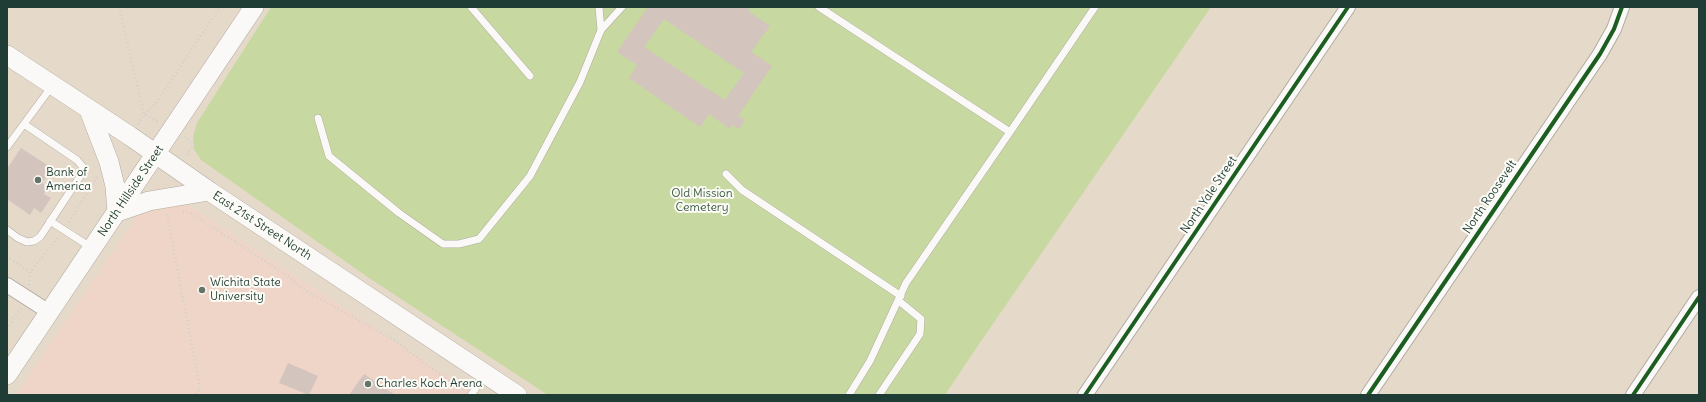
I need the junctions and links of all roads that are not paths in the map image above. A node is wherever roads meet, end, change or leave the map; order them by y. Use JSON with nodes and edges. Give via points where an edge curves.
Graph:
{"nodes":[{"id":1,"x":254,"y":7,"type":"edge"},
{"id":2,"x":471,"y":7,"type":"edge"},
{"id":3,"x":599,"y":7,"type":"edge"},
{"id":4,"x":622,"y":7,"type":"edge"},
{"id":5,"x":819,"y":7,"type":"edge"},
{"id":6,"x":1095,"y":7,"type":"edge"},
{"id":7,"x":1348,"y":7,"type":"edge"},
{"id":8,"x":1622,"y":7,"type":"edge"},
{"id":9,"x":602,"y":30,"type":"junction"},
{"id":10,"x":7,"y":55,"type":"edge"},
{"id":11,"x":530,"y":76,"type":"dead end"},
{"id":12,"x":52,"y":86,"type":"junction"},
{"id":13,"x":89,"y":110,"type":"junction"},
{"id":14,"x":318,"y":118,"type":"dead end"},
{"id":15,"x":24,"y":124,"type":"junction"},
{"id":16,"x":1010,"y":132,"type":"junction"},
{"id":17,"x":7,"y":147,"type":"edge"},
{"id":18,"x":155,"y":154,"type":"junction"},
{"id":19,"x":726,"y":174,"type":"dead end"},
{"id":20,"x":209,"y":191,"type":"junction"},
{"id":21,"x":117,"y":212,"type":"junction"},
{"id":22,"x":50,"y":221,"type":"junction"},
{"id":23,"x":7,"y":230,"type":"edge"},
{"id":24,"x":92,"y":248,"type":"junction"},
{"id":25,"x":7,"y":285,"type":"edge"},
{"id":26,"x":900,"y":298,"type":"junction"},
{"id":27,"x":1699,"y":298,"type":"edge"},
{"id":28,"x":49,"y":312,"type":"junction"},
{"id":29,"x":486,"y":374,"type":"junction"},
{"id":30,"x":7,"y":375,"type":"edge"},
{"id":31,"x":472,"y":394,"type":"edge"},
{"id":32,"x":517,"y":395,"type":"edge"},
{"id":33,"x":848,"y":395,"type":"edge"},
{"id":34,"x":879,"y":395,"type":"edge"},
{"id":35,"x":1085,"y":395,"type":"edge"},
{"id":36,"x":1368,"y":395,"type":"edge"},
{"id":37,"x":1633,"y":395,"type":"edge"}],
"edges":[{"from":1,"to":18,"type":"main road","name":"North Hillside Street"},
{"from":2,"to":11,"type":"lane"},
{"from":3,"to":9,"type":"lane"},
{"from":4,"to":9,"type":"lane"},
{"from":5,"to":16,"type":"lane"},
{"from":6,"to":16,"type":"lane"},
{"from":7,"to":35,"type":"street","name":"North Yale Street"},
{"from":8,"to":36,"type":"street","name":"North Roosevelt","via":[[1614,30],[1600,54]]},
{"from":9,"to":14,"type":"lane","via":[[580,82],[530,176],[479,239],[458,244],[443,244],[399,213],[329,156]]},
{"from":10,"to":12,"type":"main road","name":"East 21st Street North"},
{"from":12,"to":13,"type":"main road","name":"East 21st Street North"},
{"from":12,"to":15,"type":"lane"},
{"from":13,"to":18,"type":"main road","name":"East 21st Street North"},
{"from":13,"to":21,"type":"main road","via":[[109,162],[115,186]]},
{"from":15,"to":17,"type":"lane"},
{"from":15,"to":22,"type":"lane","via":[[82,166],[83,172],[79,180]]},
{"from":16,"to":26,"type":"lane","via":[[906,283]]},
{"from":18,"to":20,"type":"main road","name":"East 21st Street North"},
{"from":18,"to":21,"type":"main road","name":"North Hillside Street"},
{"from":19,"to":26,"type":"lane","via":[[742,190]]},
{"from":20,"to":21,"type":"main road","via":[[148,201]]},
{"from":20,"to":29,"type":"main road","name":"East 21st Street North"},
{"from":21,"to":24,"type":"main road","name":"North Hillside Street"},
{"from":22,"to":23,"type":"lane","via":[[40,237],[34,241],[27,242]]},
{"from":22,"to":24,"type":"lane"},
{"from":24,"to":28,"type":"main road","name":"North Hillside Street"},
{"from":25,"to":28,"type":"street"},
{"from":26,"to":33,"type":"lane","via":[[870,361]]},
{"from":26,"to":34,"type":"lane","via":[[922,319],[920,334]]},
{"from":27,"to":37,"type":"street"},
{"from":28,"to":30,"type":"main road","name":"North Hillside Street"},
{"from":29,"to":31,"type":"lane"},
{"from":29,"to":32,"type":"main road","name":"East 21st Street North"}]}
